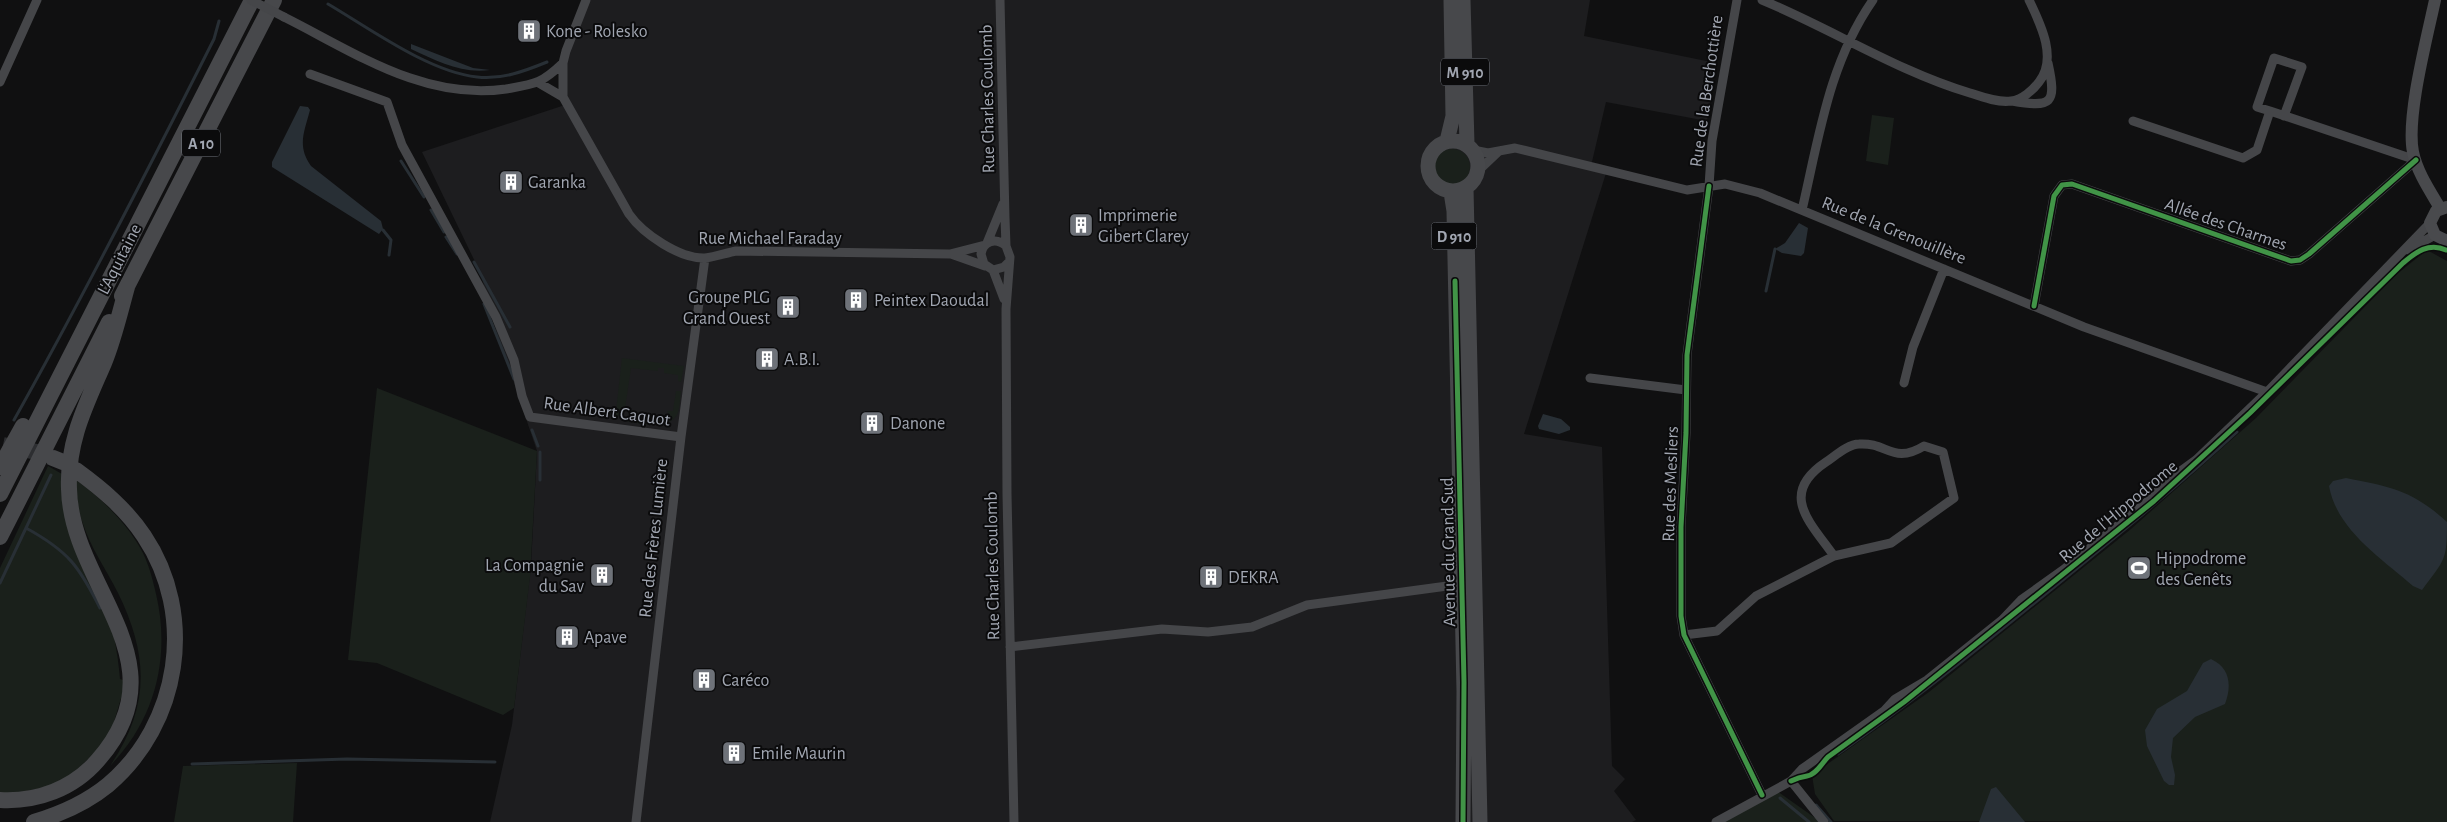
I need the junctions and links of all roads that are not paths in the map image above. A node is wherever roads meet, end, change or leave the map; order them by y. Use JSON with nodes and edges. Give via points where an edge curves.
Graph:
{"nodes":[{"id":1,"x":37,"y":0,"type":"edge"},
{"id":2,"x":252,"y":0,"type":"edge"},
{"id":3,"x":274,"y":0,"type":"edge"},
{"id":4,"x":586,"y":0,"type":"edge"},
{"id":5,"x":1000,"y":0,"type":"edge"},
{"id":6,"x":1451,"y":0,"type":"edge"},
{"id":7,"x":1463,"y":0,"type":"edge"},
{"id":8,"x":1737,"y":0,"type":"edge"},
{"id":9,"x":1762,"y":0,"type":"edge"},
{"id":10,"x":1873,"y":0,"type":"edge"},
{"id":11,"x":2029,"y":0,"type":"edge"},
{"id":12,"x":2435,"y":0,"type":"edge"},
{"id":13,"x":1780,"y":4,"type":"edge"},
{"id":14,"x":1849,"y":41,"type":"junction"},
{"id":15,"x":2047,"y":62,"type":"junction"},
{"id":16,"x":563,"y":63,"type":"junction"},
{"id":17,"x":310,"y":74,"type":"dead end"},
{"id":18,"x":0,"y":82,"type":"edge"},
{"id":19,"x":539,"y":84,"type":"junction"},
{"id":20,"x":563,"y":97,"type":"junction"},
{"id":21,"x":2012,"y":101,"type":"junction"},
{"id":22,"x":2270,"y":111,"type":"junction"},
{"id":23,"x":2284,"y":116,"type":"junction"},
{"id":24,"x":2133,"y":121,"type":"dead end"},
{"id":25,"x":1447,"y":142,"type":"junction"},
{"id":26,"x":1470,"y":147,"type":"junction"},
{"id":27,"x":1498,"y":152,"type":"junction"},
{"id":28,"x":2416,"y":160,"type":"junction"},
{"id":29,"x":1478,"y":171,"type":"junction"},
{"id":30,"x":1709,"y":186,"type":"junction"},
{"id":31,"x":1466,"y":188,"type":"junction"},
{"id":32,"x":1451,"y":192,"type":"junction"},
{"id":33,"x":1005,"y":196,"type":"junction"},
{"id":34,"x":2443,"y":207,"type":"edge"},
{"id":35,"x":1802,"y":210,"type":"junction"},
{"id":36,"x":2430,"y":223,"type":"junction"},
{"id":37,"x":2444,"y":239,"type":"edge"},
{"id":38,"x":986,"y":244,"type":"junction"},
{"id":39,"x":1006,"y":246,"type":"junction"},
{"id":40,"x":2403,"y":252,"type":"junction"},
{"id":41,"x":950,"y":254,"type":"junction"},
{"id":42,"x":705,"y":258,"type":"junction"},
{"id":43,"x":1008,"y":262,"type":"junction"},
{"id":44,"x":1944,"y":268,"type":"junction"},
{"id":45,"x":990,"y":269,"type":"junction"},
{"id":46,"x":128,"y":287,"type":"junction"},
{"id":47,"x":2034,"y":306,"type":"junction"},
{"id":48,"x":1006,"y":310,"type":"junction"},
{"id":49,"x":1590,"y":378,"type":"dead end"},
{"id":50,"x":1904,"y":383,"type":"dead end"},
{"id":51,"x":1686,"y":390,"type":"junction"},
{"id":52,"x":2267,"y":392,"type":"junction"},
{"id":53,"x":40,"y":417,"type":"junction"},
{"id":54,"x":680,"y":437,"type":"junction"},
{"id":55,"x":64,"y":464,"type":"tunnel mouth"},
{"id":56,"x":0,"y":467,"type":"edge"},
{"id":57,"x":0,"y":494,"type":"edge"},
{"id":58,"x":0,"y":537,"type":"edge"},
{"id":59,"x":1834,"y":556,"type":"junction"},
{"id":60,"x":1462,"y":584,"type":"junction"},
{"id":61,"x":1684,"y":635,"type":"junction"},
{"id":62,"x":1010,"y":647,"type":"junction"},
{"id":63,"x":1791,"y":781,"type":"junction"},
{"id":64,"x":1762,"y":795,"type":"junction"},
{"id":65,"x":0,"y":800,"type":"edge"},
{"id":66,"x":34,"y":822,"type":"edge"},
{"id":67,"x":636,"y":822,"type":"edge"},
{"id":68,"x":1014,"y":822,"type":"edge"},
{"id":69,"x":1463,"y":822,"type":"edge"},
{"id":70,"x":1480,"y":822,"type":"edge"},
{"id":71,"x":1716,"y":822,"type":"edge"},
{"id":72,"x":1824,"y":822,"type":"edge"}],
"edges":[{"from":1,"to":18,"type":"street"},
{"from":2,"to":19,"type":"street","bridge":true,"via":[[413,80],[472,92]]},
{"from":2,"to":53,"type":"highway","name":"L'Aquitaine","number":"A 10"},
{"from":3,"to":46,"type":"highway","name":"L'Aquitaine","number":"A 10"},
{"from":4,"to":16,"type":"street","name":"Rue Michael Faraday"},
{"from":5,"to":33,"type":"street","name":"Rue Charles Coulomb"},
{"from":6,"to":25,"type":"main road","via":[[1453,116]]},
{"from":7,"to":26,"type":"main road","number":"M 910"},
{"from":8,"to":30,"type":"street","name":"Rue de la Berchottière","via":[[1712,140]]},
{"from":9,"to":13,"type":"street"},
{"from":10,"to":14,"type":"street"},
{"from":11,"to":15,"type":"street","via":[[2044,36]]},
{"from":12,"to":28,"type":"street","via":[[2414,110],[2412,141]]},
{"from":13,"to":14,"type":"street"},
{"from":14,"to":21,"type":"street","via":[[1924,77],[1982,97]]},
{"from":14,"to":35,"type":"street","via":[[1822,116]]},
{"from":15,"to":21,"type":"street","via":[[2035,87]]},
{"from":15,"to":21,"type":"street","via":[[2053,90],[2048,102],[2034,105]]},
{"from":16,"to":19,"type":"street"},
{"from":16,"to":20,"type":"street","name":"Rue Michael Faraday"},
{"from":17,"to":54,"type":"street","name":"Rue Albert Caquot","via":[[387,102],[402,145],[496,317],[514,360],[530,417]]},
{"from":19,"to":20,"type":"street"},
{"from":20,"to":42,"type":"street","name":"Rue Michael Faraday","via":[[636,224],[661,243]]},
{"from":22,"to":23,"type":"street"},
{"from":22,"to":23,"type":"street","via":[[2257,107],[2274,58],[2302,67]]},
{"from":22,"to":24,"type":"street","via":[[2257,150],[2242,158]]},
{"from":23,"to":28,"type":"street"},
{"from":25,"to":26,"type":"main road"},
{"from":25,"to":32,"type":"main road","via":[[1434,149],[1428,170],[1438,187]]},
{"from":26,"to":27,"type":"street","name":"Rue de la Grenouillère","via":[[1488,153]]},
{"from":26,"to":29,"type":"main road","via":[[1477,157]]},
{"from":27,"to":29,"type":"street"},
{"from":27,"to":30,"type":"street","name":"Rue de la Grenouillère","via":[[1515,148],[1688,190]]},
{"from":28,"to":34,"type":"street"},
{"from":28,"to":47,"type":"street","name":"Allée des Charmes","via":[[2309,254],[2291,261],[2072,184],[2062,185],[2054,196]]},
{"from":29,"to":31,"type":"main road"},
{"from":30,"to":35,"type":"street","name":"Rue de la Grenouillère","via":[[1725,184],[1760,193]]},
{"from":30,"to":51,"type":"street","name":"Rue des Mesliers","via":[[1687,355]]},
{"from":31,"to":32,"type":"main road"},
{"from":31,"to":70,"type":"main road","name":"Avenue du Grand Sud","number":"D 910"},
{"from":32,"to":60,"type":"main road","name":"Avenue du Grand Sud","number":"D 910"},
{"from":33,"to":38,"type":"street","name":"Rue Charles Coulomb"},
{"from":33,"to":39,"type":"street","name":"Rue Charles Coulomb"},
{"from":34,"to":36,"type":"street","via":[[2432,216]]},
{"from":35,"to":44,"type":"street","name":"Rue de la Grenouillère"},
{"from":36,"to":37,"type":"street"},
{"from":36,"to":40,"type":"street","name":"Rue de l'Hippodrome"},
{"from":37,"to":40,"type":"street","name":"Rue de l'Hippodrome"},
{"from":38,"to":39,"type":"street","via":[[997,240]]},
{"from":38,"to":41,"type":"street","name":"Rue Michael Faraday"},
{"from":38,"to":45,"type":"street","name":"Rue Charles Coulomb","via":[[981,260]]},
{"from":39,"to":43,"type":"street","name":"Rue Charles Coulomb","via":[[1010,257]]},
{"from":40,"to":52,"type":"street","name":"Rue de l'Hippodrome"},
{"from":41,"to":42,"type":"street","name":"Rue Michael Faraday","via":[[736,251]]},
{"from":41,"to":45,"type":"street","name":"Rue Michael Faraday"},
{"from":42,"to":54,"type":"street","name":"Rue des Frères Lumière"},
{"from":43,"to":45,"type":"street","via":[[1004,267]]},
{"from":43,"to":48,"type":"street","name":"Rue Charles Coulomb"},
{"from":44,"to":47,"type":"street","name":"Rue de la Grenouillère"},
{"from":44,"to":50,"type":"street","via":[[1913,347]]},
{"from":45,"to":48,"type":"street","name":"Rue Charles Coulomb","via":[[1000,286]]},
{"from":46,"to":58,"type":"highway","name":"L'Aquitaine","number":"A 10"},
{"from":46,"to":65,"type":"highway","via":[[105,362],[77,426],[69,478],[77,534],[118,622],[127,651],[130,681],[125,713],[104,754],[76,780],[44,796]]},
{"from":47,"to":52,"type":"street","name":"Rue de la Grenouillère"},
{"from":48,"to":62,"type":"street","name":"Rue Charles Coulomb"},
{"from":49,"to":51,"type":"street"},
{"from":51,"to":61,"type":"street","name":"Rue des Mesliers","via":[[1681,527]]},
{"from":52,"to":63,"type":"street","name":"Rue de l'Hippodrome","via":[[2153,497],[1927,680],[1895,699],[1884,711],[1802,769]]},
{"from":53,"to":56,"type":"highway","via":[[25,423]]},
{"from":53,"to":57,"type":"highway","name":"L'Aquitaine","number":"A 10"},
{"from":54,"to":67,"type":"street","name":"Rue des Frères Lumière"},
{"from":55,"to":66,"type":"highway","via":[[116,501],[145,536],[169,592],[175,653],[164,706],[152,732],[122,771],[90,798]]},
{"from":59,"to":59,"type":"street","via":[[1891,543],[1952,500],[1954,496],[1942,452],[1924,446],[1904,455],[1858,444],[1812,473],[1804,486],[1802,508]]},
{"from":59,"to":61,"type":"street","via":[[1756,596],[1717,631]]},
{"from":60,"to":62,"type":"street","via":[[1307,605],[1252,627],[1208,632],[1162,629]]},
{"from":60,"to":69,"type":"main road","name":"Avenue du Grand Sud","number":"D 910"},
{"from":61,"to":64,"type":"street","name":"Rue des Mesliers"},
{"from":62,"to":68,"type":"street","name":"Rue Charles Coulomb"},
{"from":63,"to":64,"type":"street","name":"Rue de l'Hippodrome"},
{"from":63,"to":72,"type":"street"},
{"from":64,"to":71,"type":"street","name":"Rue de l'Hippodrome"}]}
